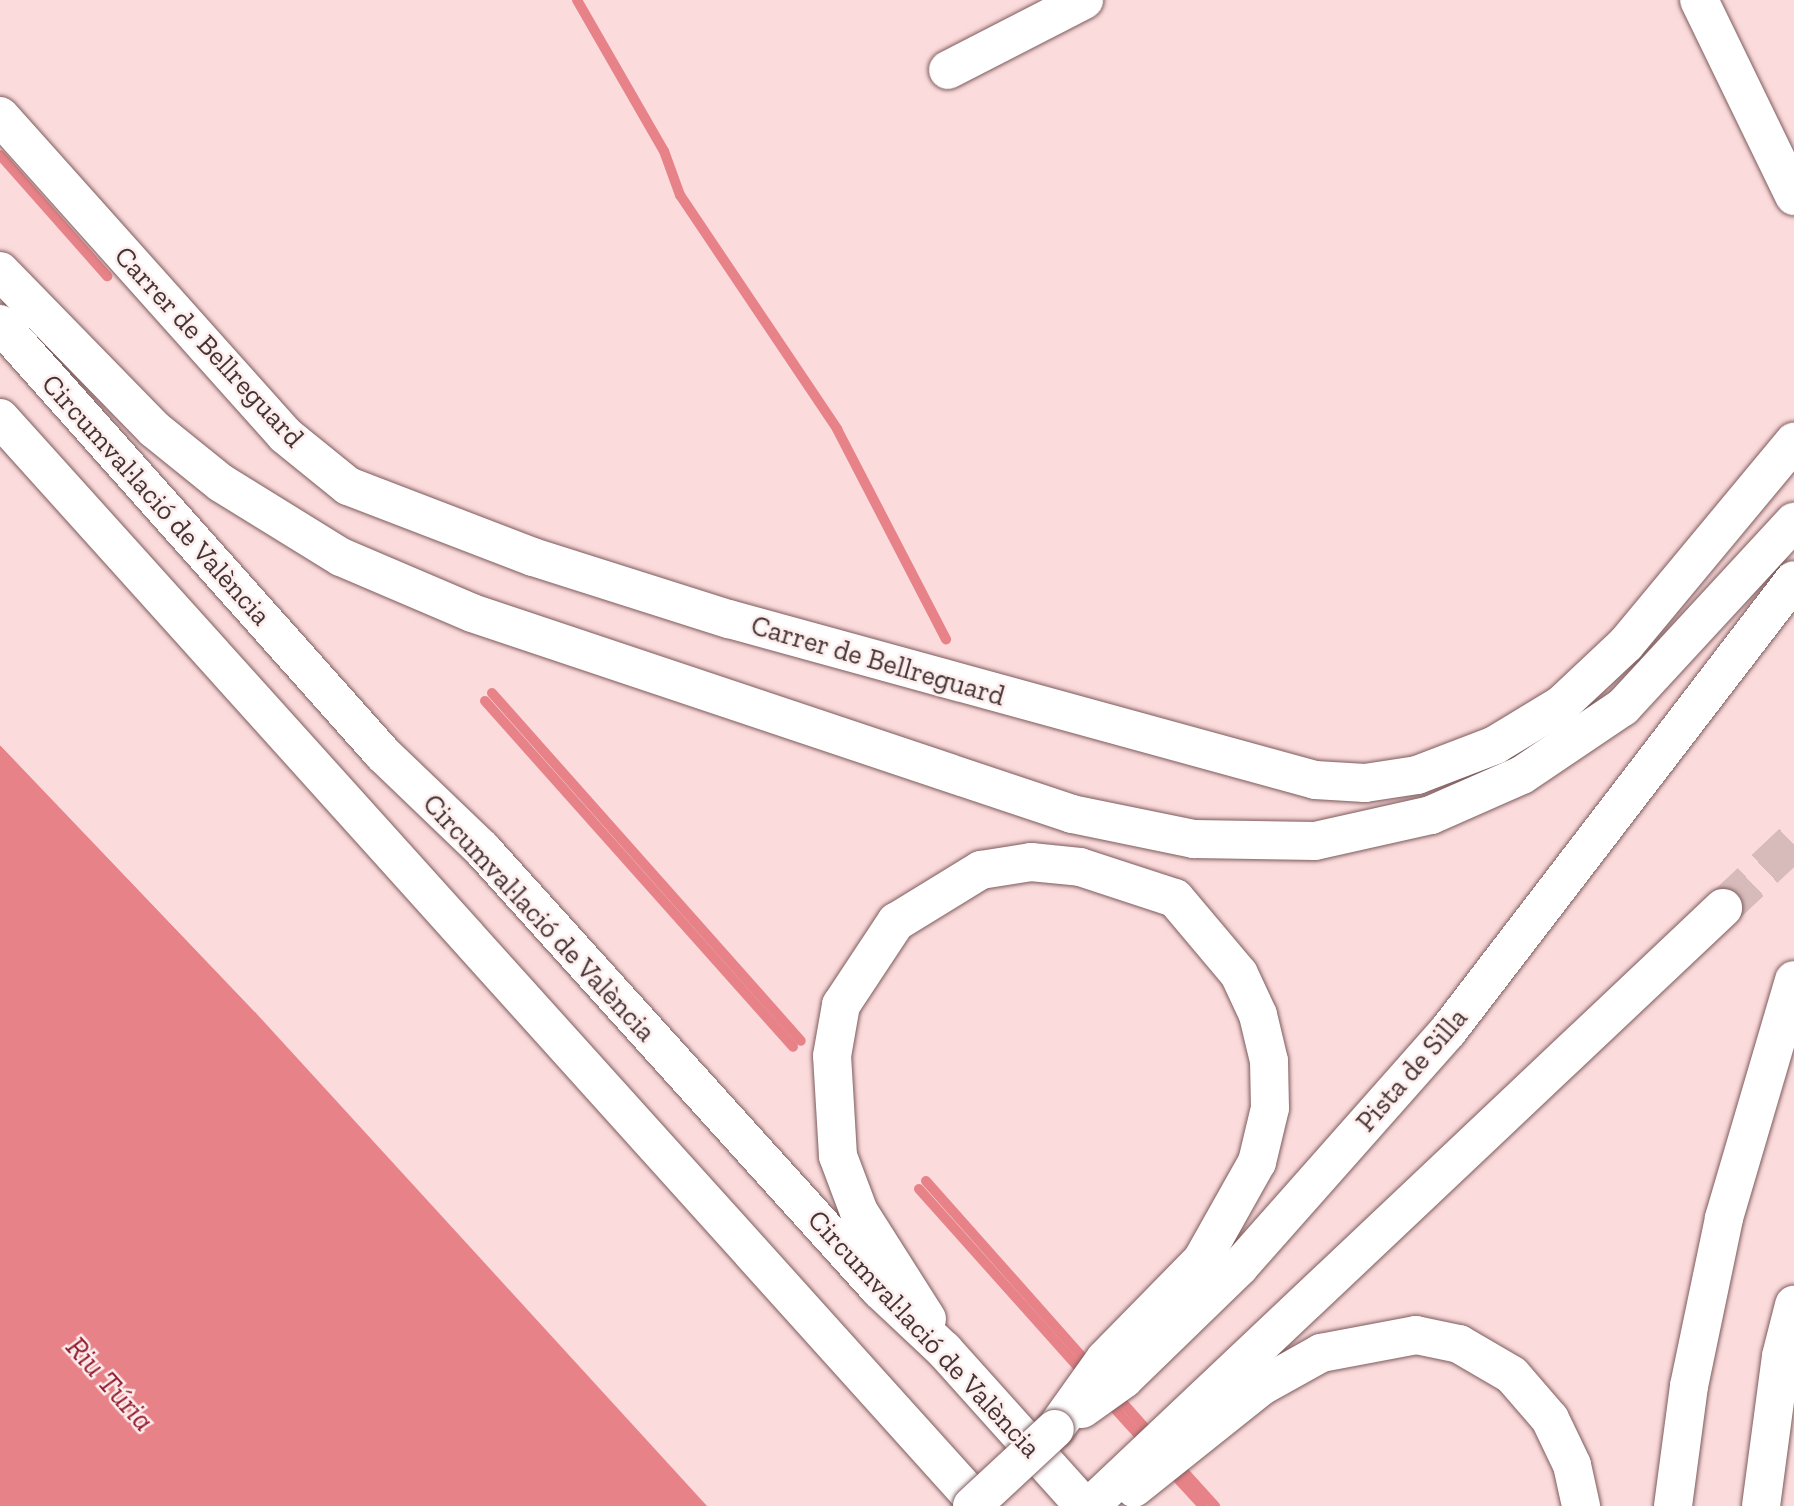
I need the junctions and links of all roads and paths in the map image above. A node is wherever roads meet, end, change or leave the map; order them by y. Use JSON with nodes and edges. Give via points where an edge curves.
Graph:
{"nodes":[{"id":1,"x":1084,"y":0,"type":"edge"},
{"id":2,"x":1699,"y":0,"type":"edge"},
{"id":3,"x":948,"y":70,"type":"dead end"},
{"id":4,"x":0,"y":116,"type":"edge"},
{"id":5,"x":1794,"y":196,"type":"edge"},
{"id":6,"x":0,"y":271,"type":"edge"},
{"id":7,"x":0,"y":324,"type":"edge"},
{"id":8,"x":0,"y":418,"type":"edge"},
{"id":9,"x":1794,"y":442,"type":"edge"},
{"id":10,"x":1794,"y":522,"type":"edge"},
{"id":11,"x":1794,"y":580,"type":"edge"},
{"id":12,"x":1723,"y":908,"type":"tunnel mouth"},
{"id":13,"x":1794,"y":980,"type":"edge"},
{"id":14,"x":1794,"y":1305,"type":"edge"},
{"id":15,"x":944,"y":1350,"type":"junction"},
{"id":16,"x":1115,"y":1369,"type":"junction"},
{"id":17,"x":1178,"y":1437,"type":"junction"},
{"id":18,"x":972,"y":1506,"type":"edge"},
{"id":19,"x":980,"y":1506,"type":"edge"},
{"id":20,"x":1084,"y":1506,"type":"edge"},
{"id":21,"x":1090,"y":1506,"type":"edge"},
{"id":22,"x":1109,"y":1506,"type":"edge"},
{"id":23,"x":1581,"y":1506,"type":"edge"},
{"id":24,"x":1673,"y":1506,"type":"edge"},
{"id":25,"x":1761,"y":1506,"type":"edge"}],
"edges":[{"from":1,"to":3,"type":"main road"},
{"from":2,"to":5,"type":"main road"},
{"from":4,"to":9,"type":"main road","name":"Carrer de Bellreguard","via":[[285,435],[348,486],[533,557],[965,686],[1315,779],[1364,783],[1417,775],[1495,745],[1561,705],[1626,644]]},
{"from":6,"to":10,"type":"main road","via":[[154,429],[221,483],[341,557],[472,613],[1072,814],[1194,839],[1315,841],[1431,815],[1522,775],[1623,707]]},
{"from":7,"to":15,"type":"main road","name":"Circumval·lació de València","via":[[383,754],[482,849],[880,1290]]},
{"from":8,"to":19,"type":"main road"},
{"from":11,"to":16,"type":"main road","name":"Pista de Silla","via":[[1448,1031],[1240,1266]]},
{"from":12,"to":17,"type":"main road"},
{"from":13,"to":24,"type":"main road","via":[[1724,1218],[1689,1385]]},
{"from":14,"to":25,"type":"main road","via":[[1781,1356]]},
{"from":15,"to":16,"type":"main road","via":[[859,1212],[838,1156],[832,1101],[836,1030],[841,1004],[896,922],[981,870],[1031,862],[1128,877],[1175,898],[1239,974],[1269,1061],[1270,1108],[1257,1162],[1233,1213],[1202,1260]]},
{"from":15,"to":20,"type":"main road","name":"Circumval·lació de València"},
{"from":16,"to":18,"type":"main road","name":"Pista de Silla","bridge":true},
{"from":17,"to":21,"type":"main road"},
{"from":17,"to":22,"type":"main road"},
{"from":17,"to":23,"type":"main road","via":[[1321,1353],[1416,1335],[1458,1344],[1512,1375],[1550,1419],[1572,1465]]}]}
